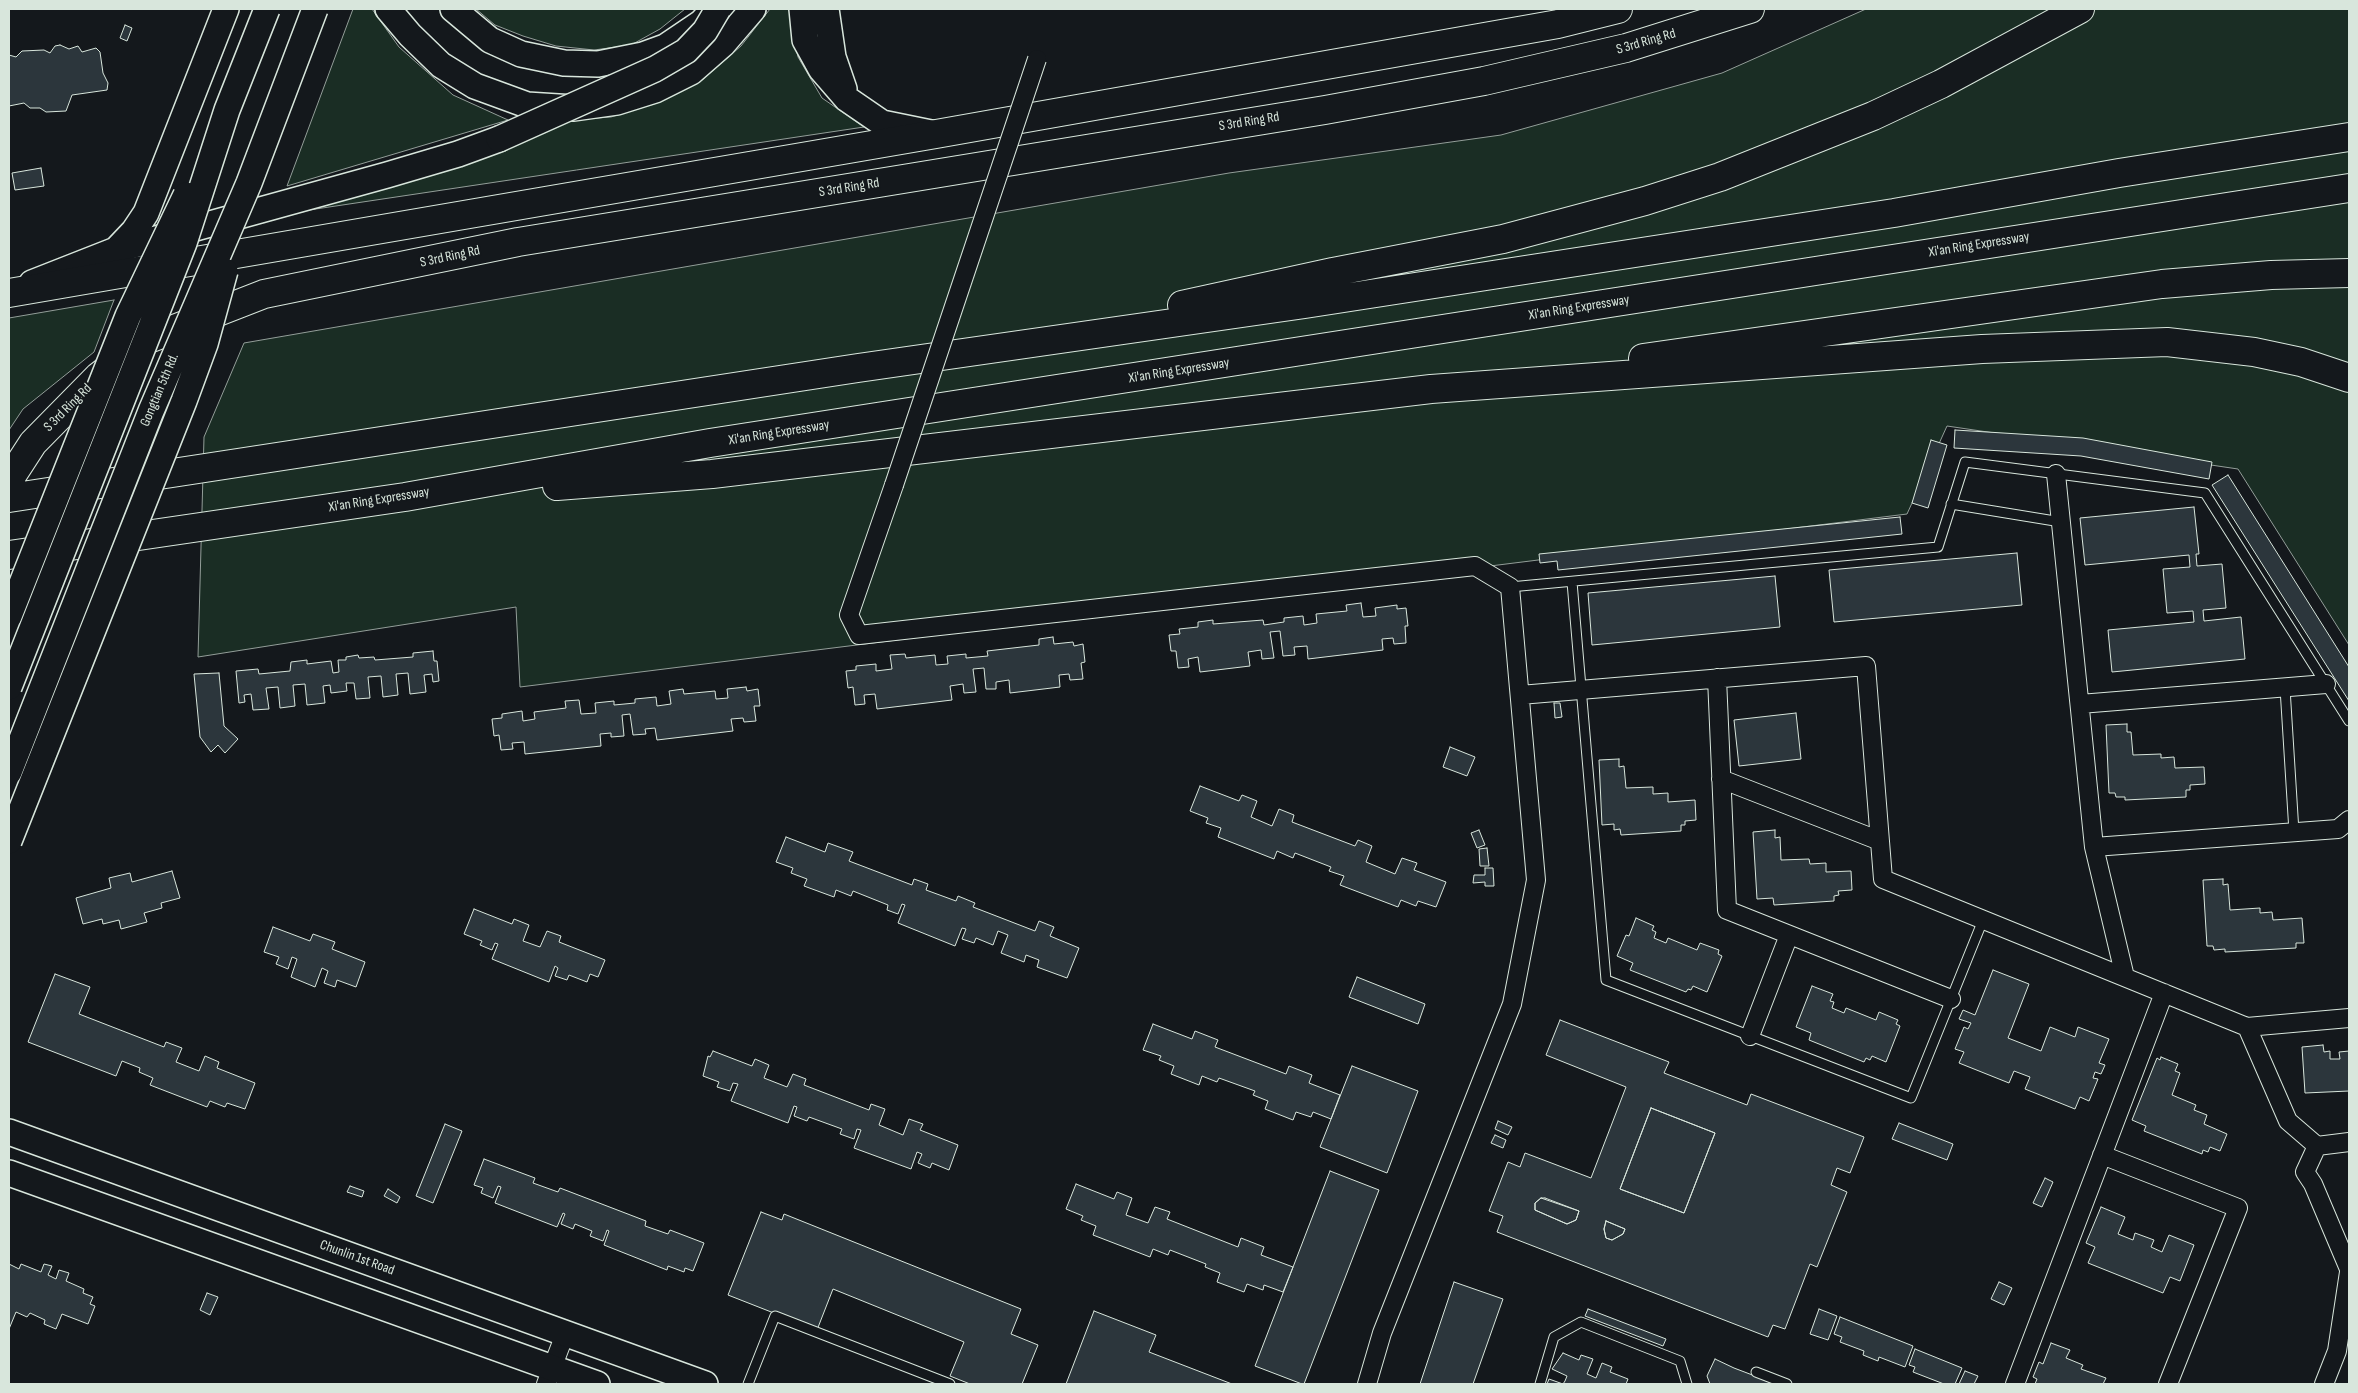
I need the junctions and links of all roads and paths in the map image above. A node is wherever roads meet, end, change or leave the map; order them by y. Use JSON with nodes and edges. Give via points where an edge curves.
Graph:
{"nodes":[{"id":1,"x":226,"y":9,"type":"edge"},
{"id":2,"x":267,"y":9,"type":"edge"},
{"id":3,"x":315,"y":9,"type":"edge"},
{"id":4,"x":388,"y":9,"type":"edge"},
{"id":5,"x":453,"y":9,"type":"edge"},
{"id":6,"x":714,"y":9,"type":"edge"},
{"id":7,"x":718,"y":9,"type":"edge"},
{"id":8,"x":753,"y":9,"type":"edge"},
{"id":9,"x":802,"y":9,"type":"edge"},
{"id":10,"x":826,"y":9,"type":"edge"},
{"id":11,"x":1618,"y":9,"type":"edge"},
{"id":12,"x":1750,"y":9,"type":"edge"},
{"id":13,"x":2080,"y":9,"type":"edge"},
{"id":14,"x":1037,"y":59,"type":"dead end"},
{"id":15,"x":846,"y":99,"type":"junction"},
{"id":16,"x":227,"y":110,"type":"junction"},
{"id":17,"x":936,"y":134,"type":"junction"},
{"id":18,"x":2349,"y":137,"type":"edge"},
{"id":19,"x":249,"y":182,"type":"junction"},
{"id":20,"x":2349,"y":188,"type":"edge"},
{"id":21,"x":116,"y":250,"type":"junction"},
{"id":22,"x":2349,"y":273,"type":"edge"},
{"id":23,"x":12,"y":292,"type":"edge"},
{"id":24,"x":961,"y":353,"type":"junction"},
{"id":25,"x":2349,"y":378,"type":"edge"},
{"id":26,"x":1431,"y":389,"type":"junction"},
{"id":27,"x":2056,"y":474,"type":"junction"},
{"id":28,"x":9,"y":480,"type":"edge"},
{"id":29,"x":406,"y":497,"type":"junction"},
{"id":30,"x":9,"y":498,"type":"edge"},
{"id":31,"x":1951,"y":504,"type":"junction"},
{"id":32,"x":2061,"y":522,"type":"junction"},
{"id":33,"x":9,"y":555,"type":"edge"},
{"id":34,"x":1572,"y":582,"type":"junction"},
{"id":35,"x":1510,"y":587,"type":"junction"},
{"id":36,"x":9,"y":616,"type":"edge"},
{"id":37,"x":1717,"y":678,"type":"junction"},
{"id":38,"x":2326,"y":684,"type":"junction"},
{"id":39,"x":9,"y":687,"type":"edge"},
{"id":40,"x":2285,"y":688,"type":"junction"},
{"id":41,"x":1579,"y":690,"type":"junction"},
{"id":42,"x":1520,"y":695,"type":"junction"},
{"id":43,"x":2080,"y":704,"type":"junction"},
{"id":44,"x":2349,"y":721,"type":"edge"},
{"id":45,"x":9,"y":772,"type":"edge"},
{"id":46,"x":1721,"y":779,"type":"junction"},
{"id":47,"x":2349,"y":820,"type":"edge"},
{"id":48,"x":2294,"y":832,"type":"junction"},
{"id":49,"x":9,"y":841,"type":"edge"},
{"id":50,"x":1880,"y":841,"type":"junction"},
{"id":51,"x":2094,"y":847,"type":"junction"},
{"id":52,"x":1983,"y":920,"type":"junction"},
{"id":53,"x":1789,"y":935,"type":"junction"},
{"id":54,"x":2125,"y":977,"type":"junction"},
{"id":55,"x":2164,"y":993,"type":"junction"},
{"id":56,"x":1951,"y":999,"type":"junction"},
{"id":57,"x":2349,"y":1018,"type":"edge"},
{"id":58,"x":2247,"y":1027,"type":"junction"},
{"id":59,"x":1750,"y":1036,"type":"junction"},
{"id":60,"x":9,"y":1132,"type":"edge"},
{"id":61,"x":2349,"y":1142,"type":"edge"},
{"id":62,"x":2317,"y":1146,"type":"junction"},
{"id":63,"x":2102,"y":1155,"type":"junction"},
{"id":64,"x":9,"y":1173,"type":"edge"},
{"id":65,"x":2349,"y":1270,"type":"edge"},
{"id":66,"x":565,"y":1334,"type":"junction"},
{"id":67,"x":1756,"y":1372,"type":"dead end"},
{"id":68,"x":549,"y":1376,"type":"edge"},
{"id":69,"x":597,"y":1384,"type":"edge"},
{"id":70,"x":705,"y":1384,"type":"edge"},
{"id":71,"x":748,"y":1384,"type":"edge"},
{"id":72,"x":950,"y":1384,"type":"edge"},
{"id":73,"x":1367,"y":1384,"type":"edge"},
{"id":74,"x":1540,"y":1384,"type":"edge"},
{"id":75,"x":1687,"y":1384,"type":"edge"},
{"id":76,"x":1787,"y":1384,"type":"edge"},
{"id":77,"x":2015,"y":1384,"type":"edge"},
{"id":78,"x":2168,"y":1384,"type":"edge"},
{"id":79,"x":2324,"y":1384,"type":"edge"}],
"edges":[{"from":1,"to":21,"type":"main road","via":[[146,213]]},
{"from":2,"to":16,"type":"main road","bridge":true},
{"from":3,"to":19,"type":"main road","name":"Gongtian 5th Rd.","bridge":true},
{"from":4,"to":8,"type":"main road","via":[[410,36],[441,65],[475,86],[527,105],[574,108],[617,102],[655,90],[691,72],[723,44]]},
{"from":5,"to":6,"type":"main road","via":[[490,40],[521,54],[564,64],[598,64],[665,47],[702,22]]},
{"from":7,"to":21,"type":"main road","bridge":true,"via":[[705,31],[686,52],[499,139],[396,172]]},
{"from":9,"to":15,"type":"main road","via":[[805,40],[821,69]]},
{"from":10,"to":15,"type":"main road","via":[[833,57]]},
{"from":11,"to":17,"type":"highway","via":[[1558,24]]},
{"from":12,"to":28,"type":"highway","name":"S 3rd Ring Rd","via":[[1626,48],[1484,81],[518,242],[264,294],[146,340],[98,377],[33,443]]},
{"from":13,"to":24,"type":"highway","via":[[1958,76],[1874,116],[1720,177],[1645,201],[1503,239],[1333,272]]},
{"from":14,"to":35,"type":"street","bridge":true,"via":[[848,615],[859,635],[1475,566]]},
{"from":15,"to":17,"type":"main road","via":[[882,124]]},
{"from":16,"to":36,"type":"main road","bridge":true,"via":[[128,316]]},
{"from":16,"to":39,"type":"main road","bridge":true,"via":[[184,243]]},
{"from":17,"to":23,"type":"highway"},
{"from":18,"to":24,"type":"highway","via":[[1864,218]]},
{"from":19,"to":45,"type":"main road","name":"Gongtian 5th Rd.","bridge":true,"via":[[151,411]]},
{"from":19,"to":49,"type":"main road","bridge":true,"via":[[205,344],[184,402]]},
{"from":20,"to":29,"type":"highway","name":"Xi'an Ring Expressway","via":[[710,443]]},
{"from":21,"to":23,"type":"main road"},
{"from":22,"to":26,"type":"highway","via":[[2245,276],[2162,284]]},
{"from":24,"to":30,"type":"highway"},
{"from":25,"to":26,"type":"highway","via":[[2301,362],[2254,352],[2167,342],[2125,342],[1982,349]]},
{"from":26,"to":29,"type":"highway","via":[[712,474]]},
{"from":27,"to":31,"type":"lane","via":[[1965,462]]},
{"from":27,"to":32,"type":"street"},
{"from":27,"to":38,"type":"lane","via":[[2205,494]]},
{"from":29,"to":33,"type":"highway","name":"Xi'an Ring Expressway"},
{"from":31,"to":32,"type":"lane"},
{"from":31,"to":34,"type":"lane","via":[[1938,547]]},
{"from":32,"to":43,"type":"street"},
{"from":34,"to":35,"type":"lane"},
{"from":34,"to":41,"type":"lane"},
{"from":35,"to":42,"type":"street"},
{"from":37,"to":41,"type":"street"},
{"from":37,"to":46,"type":"street"},
{"from":37,"to":50,"type":"street","via":[[1866,666]]},
{"from":38,"to":40,"type":"street"},
{"from":38,"to":44,"type":"lane"},
{"from":40,"to":43,"type":"street"},
{"from":40,"to":48,"type":"lane"},
{"from":41,"to":42,"type":"street"},
{"from":41,"to":59,"type":"lane","via":[[1606,980]]},
{"from":42,"to":73,"type":"street","via":[[1536,880],[1512,1004],[1382,1333]]},
{"from":43,"to":51,"type":"street"},
{"from":46,"to":50,"type":"street"},
{"from":46,"to":53,"type":"street","via":[[1727,910]]},
{"from":47,"to":48,"type":"street","via":[[2338,829]]},
{"from":48,"to":51,"type":"street"},
{"from":50,"to":52,"type":"street","via":[[1883,879]]},
{"from":51,"to":54,"type":"street"},
{"from":52,"to":54,"type":"street"},
{"from":52,"to":56,"type":"lane"},
{"from":53,"to":56,"type":"street"},
{"from":53,"to":59,"type":"street"},
{"from":54,"to":55,"type":"street"},
{"from":55,"to":58,"type":"street"},
{"from":55,"to":63,"type":"street"},
{"from":56,"to":59,"type":"lane","via":[[1911,1098]]},
{"from":57,"to":58,"type":"street"},
{"from":58,"to":62,"type":"street","via":[[2288,1121]]},
{"from":60,"to":66,"type":"main road","name":"Chunlin 1st Road"},
{"from":61,"to":62,"type":"street"},
{"from":62,"to":65,"type":"street","via":[[2305,1172]]},
{"from":63,"to":77,"type":"street"},
{"from":63,"to":78,"type":"street","via":[[2238,1208]]},
{"from":64,"to":68,"type":"main road"},
{"from":65,"to":79,"type":"street","via":[[2337,1351]]},
{"from":66,"to":68,"type":"street"},
{"from":66,"to":70,"type":"main road","name":"Chunlin 1st Road"},
{"from":67,"to":76,"type":"lane"},
{"from":68,"to":69,"type":"main road"},
{"from":71,"to":72,"type":"lane","via":[[775,1316]]},
{"from":74,"to":75,"type":"lane","via":[[1554,1337],[1581,1322],[1680,1361]]}]}
